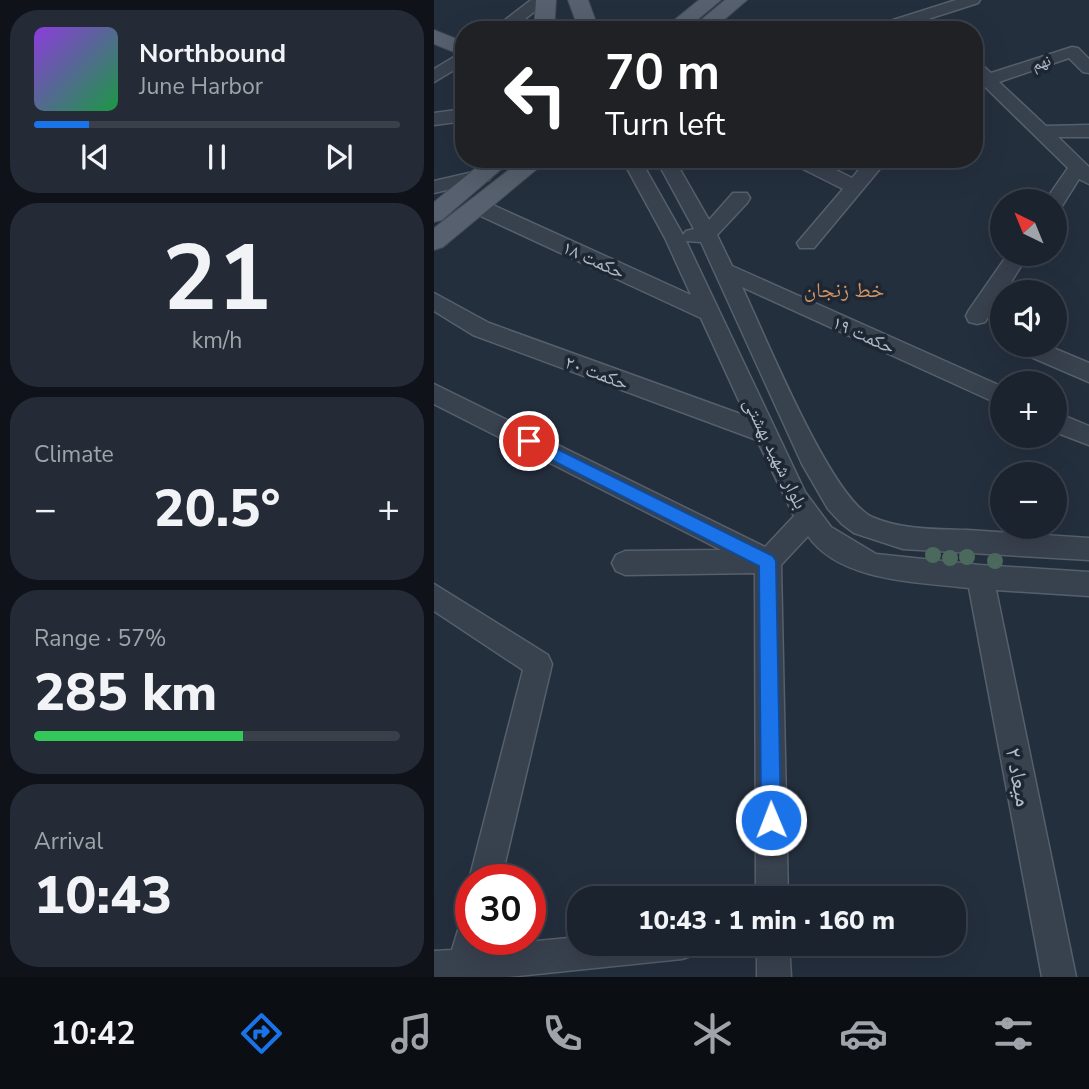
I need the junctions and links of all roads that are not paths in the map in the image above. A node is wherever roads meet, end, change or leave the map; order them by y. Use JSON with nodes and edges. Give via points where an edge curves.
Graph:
{"nodes":[{"id":1,"x":543,"y":0,"type":"edge"},
{"id":2,"x":578,"y":0,"type":"edge"},
{"id":3,"x":711,"y":0,"type":"edge"},
{"id":4,"x":737,"y":0,"type":"edge"},
{"id":5,"x":904,"y":0,"type":"edge"},
{"id":6,"x":972,"y":0,"type":"edge"},
{"id":7,"x":920,"y":16,"type":"junction"},
{"id":8,"x":513,"y":21,"type":"edge"},
{"id":9,"x":544,"y":21,"type":"edge"},
{"id":10,"x":585,"y":21,"type":"edge"},
{"id":11,"x":684,"y":21,"type":"edge"},
{"id":12,"x":710,"y":21,"type":"edge"},
{"id":13,"x":905,"y":21,"type":"edge"},
{"id":14,"x":925,"y":21,"type":"edge"},
{"id":15,"x":434,"y":36,"type":"edge"},
{"id":16,"x":455,"y":48,"type":"edge"},
{"id":17,"x":455,"y":60,"type":"edge"},
{"id":18,"x":1089,"y":68,"type":"edge"},
{"id":19,"x":983,"y":74,"type":"edge"},
{"id":20,"x":983,"y":76,"type":"edge"},
{"id":21,"x":434,"y":77,"type":"edge"},
{"id":22,"x":455,"y":116,"type":"edge"},
{"id":23,"x":434,"y":120,"type":"edge"},
{"id":24,"x":1089,"y":131,"type":"edge"},
{"id":25,"x":1042,"y":132,"type":"junction"},
{"id":26,"x":491,"y":168,"type":"edge"},
{"id":27,"x":526,"y":168,"type":"edge"},
{"id":28,"x":636,"y":168,"type":"edge"},
{"id":29,"x":670,"y":168,"type":"edge"},
{"id":30,"x":816,"y":168,"type":"edge"},
{"id":31,"x":871,"y":168,"type":"edge"},
{"id":32,"x":1083,"y":172,"type":"edge"},
{"id":33,"x":482,"y":176,"type":"junction"},
{"id":34,"x":434,"y":187,"type":"edge"},
{"id":35,"x":855,"y":187,"type":"junction"},
{"id":36,"x":1067,"y":189,"type":"edge"},
{"id":37,"x":740,"y":198,"type":"dead end"},
{"id":38,"x":477,"y":206,"type":"junction"},
{"id":39,"x":434,"y":214,"type":"edge"},
{"id":40,"x":707,"y":234,"type":"junction"},
{"id":41,"x":675,"y":238,"type":"junction"},
{"id":42,"x":434,"y":241,"type":"edge"},
{"id":43,"x":807,"y":243,"type":"dead end"},
{"id":44,"x":1011,"y":266,"type":"edge"},
{"id":45,"x":725,"y":271,"type":"junction"},
{"id":46,"x":434,"y":301,"type":"edge"},
{"id":47,"x":711,"y":313,"type":"junction"},
{"id":48,"x":977,"y":316,"type":"dead end"},
{"id":49,"x":1052,"y":357,"type":"edge"},
{"id":50,"x":1089,"y":373,"type":"edge"},
{"id":51,"x":990,"y":391,"type":"edge"},
{"id":52,"x":434,"y":393,"type":"edge"},
{"id":53,"x":1067,"y":427,"type":"edge"},
{"id":54,"x":765,"y":433,"type":"junction"},
{"id":55,"x":1087,"y":436,"type":"edge"},
{"id":56,"x":808,"y":519,"type":"junction"},
{"id":57,"x":1089,"y":549,"type":"edge"},
{"id":58,"x":768,"y":561,"type":"junction"},
{"id":59,"x":625,"y":563,"type":"dead end"},
{"id":60,"x":980,"y":577,"type":"junction"},
{"id":61,"x":1089,"y":584,"type":"edge"},
{"id":62,"x":434,"y":596,"type":"edge"},
{"id":63,"x":489,"y":864,"type":"edge"},
{"id":64,"x":772,"y":886,"type":"edge"},
{"id":65,"x":567,"y":953,"type":"edge"},
{"id":66,"x":773,"y":956,"type":"edge"},
{"id":67,"x":458,"y":962,"type":"edge"},
{"id":68,"x":774,"y":977,"type":"edge"},
{"id":69,"x":1059,"y":977,"type":"edge"}],
"edges":[{"from":1,"to":8,"type":"street"},
{"from":1,"to":9,"type":"main road"},
{"from":2,"to":10,"type":"main road"},
{"from":3,"to":11,"type":"main road"},
{"from":4,"to":12,"type":"main road"},
{"from":5,"to":7,"type":"street"},
{"from":6,"to":7,"type":"street"},
{"from":7,"to":13,"type":"street"},
{"from":7,"to":14,"type":"street"},
{"from":15,"to":16,"type":"main road"},
{"from":17,"to":21,"type":"street"},
{"from":18,"to":19,"type":"street","name":"نهم","via":[[1072,52]]},
{"from":20,"to":25,"type":"street"},
{"from":22,"to":23,"type":"street"},
{"from":24,"to":25,"type":"street"},
{"from":25,"to":32,"type":"street"},
{"from":26,"to":33,"type":"main road"},
{"from":27,"to":38,"type":"main road"},
{"from":28,"to":41,"type":"street","name":"بلوار شهید بهشتی"},
{"from":29,"to":40,"type":"street","name":"بلوار شهید بهشتی"},
{"from":30,"to":35,"type":"street"},
{"from":31,"to":35,"type":"street"},
{"from":32,"to":36,"type":"street"},
{"from":33,"to":34,"type":"street"},
{"from":33,"to":39,"type":"main road"},
{"from":35,"to":43,"type":"street"},
{"from":37,"to":40,"type":"street"},
{"from":38,"to":42,"type":"main road"},
{"from":38,"to":47,"type":"street","name":"حکمت ۱۸"},
{"from":40,"to":41,"type":"street"},
{"from":40,"to":45,"type":"street","name":"بلوار شهید بهشتی"},
{"from":41,"to":47,"type":"street","name":"بلوار شهید بهشتی"},
{"from":44,"to":48,"type":"street"},
{"from":45,"to":51,"type":"street","name":"حکمت ۱۹"},
{"from":45,"to":57,"type":"street","name":"بلوار شهید بهشتی","via":[[810,457],[837,501],[863,525],[903,538]]},
{"from":46,"to":54,"type":"street","name":"حکمت ۲۰","via":[[481,329]]},
{"from":47,"to":54,"type":"street","name":"بلوار شهید بهشتی"},
{"from":49,"to":50,"type":"street"},
{"from":52,"to":58,"type":"street"},
{"from":53,"to":55,"type":"street"},
{"from":54,"to":56,"type":"street","name":"بلوار شهید بهشتی"},
{"from":56,"to":58,"type":"street"},
{"from":56,"to":60,"type":"street","name":"بلوار شهید بهشتی","via":[[822,535],[873,565]]},
{"from":58,"to":59,"type":"street"},
{"from":58,"to":64,"type":"street"},
{"from":60,"to":61,"type":"street","name":"بلوار شهید بهشتی"},
{"from":60,"to":69,"type":"street","name":"میعاد ۲"},
{"from":62,"to":63,"type":"street","via":[[538,664]]},
{"from":65,"to":67,"type":"street"},
{"from":66,"to":68,"type":"street"}]}
